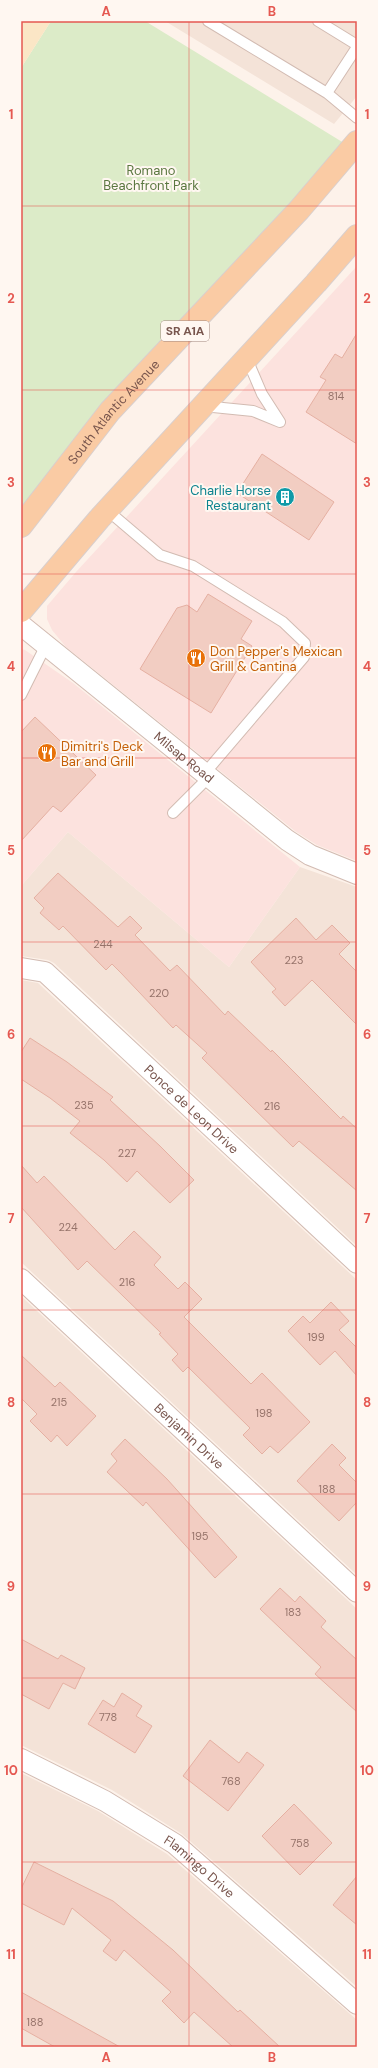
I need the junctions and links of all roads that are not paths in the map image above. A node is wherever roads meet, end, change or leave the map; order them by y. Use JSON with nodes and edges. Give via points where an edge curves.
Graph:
{"nodes":[{"id":1,"x":208,"y":21,"type":"edge"},
{"id":2,"x":318,"y":21,"type":"edge"},
{"id":3,"x":357,"y":46,"type":"edge"},
{"id":4,"x":327,"y":93,"type":"junction"},
{"id":5,"x":357,"y":118,"type":"edge"},
{"id":6,"x":357,"y":142,"type":"edge"},
{"id":7,"x":357,"y":236,"type":"edge"},
{"id":8,"x":246,"y":359,"type":"junction"},
{"id":9,"x":203,"y":406,"type":"junction"},
{"id":10,"x":107,"y":510,"type":"junction"},
{"id":11,"x":21,"y":526,"type":"edge"},
{"id":12,"x":21,"y":611,"type":"edge"},
{"id":13,"x":21,"y":625,"type":"edge"},
{"id":14,"x":46,"y":644,"type":"junction"},
{"id":15,"x":21,"y":695,"type":"edge"},
{"id":16,"x":207,"y":775,"type":"junction"},
{"id":17,"x":173,"y":813,"type":"dead end"},
{"id":18,"x":357,"y":874,"type":"edge"},
{"id":19,"x":21,"y":968,"type":"edge"},
{"id":20,"x":357,"y":1263,"type":"edge"},
{"id":21,"x":21,"y":1279,"type":"edge"},
{"id":22,"x":357,"y":1592,"type":"edge"},
{"id":23,"x":21,"y":1759,"type":"edge"},
{"id":24,"x":357,"y":2004,"type":"edge"}],
"edges":[{"from":1,"to":4,"type":"lane"},
{"from":2,"to":3,"type":"lane"},
{"from":3,"to":4,"type":"lane"},
{"from":4,"to":5,"type":"lane"},
{"from":6,"to":11,"type":"main road","name":"South Atlantic Avenue","number":"SR A1A","via":[[299,210],[110,410]]},
{"from":7,"to":8,"type":"main road"},
{"from":8,"to":9,"type":"main road"},
{"from":8,"to":9,"type":"lane","via":[[262,394],[280,422],[253,411]]},
{"from":9,"to":10,"type":"main road"},
{"from":10,"to":12,"type":"main road"},
{"from":10,"to":16,"type":"lane","via":[[160,555],[193,566],[283,622],[305,643],[304,657]]},
{"from":13,"to":14,"type":"street","name":"Milsap Road"},
{"from":14,"to":15,"type":"lane"},
{"from":14,"to":16,"type":"street","name":"Milsap Road"},
{"from":16,"to":17,"type":"lane"},
{"from":16,"to":18,"type":"street","name":"Milsap Road","via":[[287,840],[310,855]]},
{"from":19,"to":20,"type":"street","name":"Ponce de Leon Drive","via":[[45,972]]},
{"from":21,"to":22,"type":"street","name":"Benjamin Drive"},
{"from":23,"to":24,"type":"street","name":"Flamingo Drive","via":[[105,1801],[175,1844]]}]}
